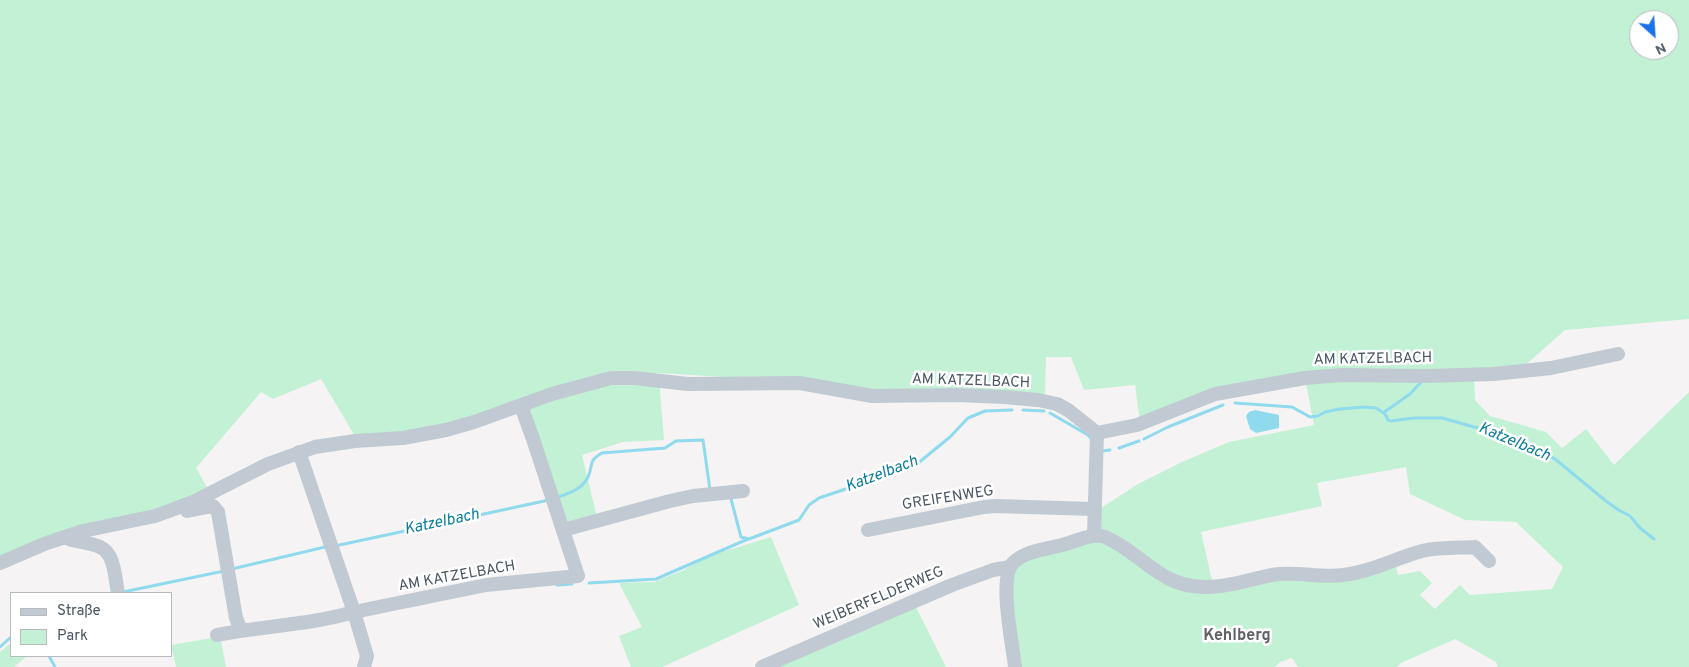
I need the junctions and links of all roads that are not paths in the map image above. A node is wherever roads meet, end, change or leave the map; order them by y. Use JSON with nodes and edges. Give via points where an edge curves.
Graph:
{"nodes":[{"id":1,"x":1618,"y":354,"type":"dead end"},
{"id":2,"x":521,"y":406,"type":"junction"},
{"id":3,"x":1097,"y":433,"type":"junction"},
{"id":4,"x":299,"y":452,"type":"junction"},
{"id":5,"x":743,"y":491,"type":"dead end"},
{"id":6,"x":1093,"y":509,"type":"junction"},
{"id":7,"x":169,"y":511,"type":"junction"},
{"id":8,"x":563,"y":530,"type":"junction"},
{"id":9,"x":868,"y":530,"type":"dead end"},
{"id":10,"x":1094,"y":535,"type":"junction"},
{"id":11,"x":67,"y":537,"type":"junction"},
{"id":12,"x":1489,"y":561,"type":"dead end"},
{"id":13,"x":0,"y":563,"type":"edge"},
{"id":14,"x":1010,"y":567,"type":"junction"},
{"id":15,"x":118,"y":592,"type":"edge"},
{"id":16,"x":354,"y":612,"type":"junction"},
{"id":17,"x":241,"y":630,"type":"junction"},
{"id":18,"x":217,"y":635,"type":"dead end"},
{"id":19,"x":364,"y":667,"type":"edge"},
{"id":20,"x":762,"y":667,"type":"edge"},
{"id":21,"x":1016,"y":667,"type":"edge"}],
"edges":[{"from":1,"to":3,"type":"street","name":"AM KATZELBACH","via":[[1551,368],[1494,374],[1306,378],[1215,394],[1137,425]]},
{"from":2,"to":3,"type":"street","name":"AM KATZELBACH","via":[[611,378],[688,384],[800,383],[872,396],[957,395],[1038,400],[1068,410]]},
{"from":2,"to":4,"type":"street","name":"AM KATZELBACH","via":[[419,436],[323,446]]},
{"from":2,"to":8,"type":"street","name":"AM KATZELBACH"},
{"from":3,"to":6,"type":"street"},
{"from":4,"to":7,"type":"street","name":"AM KATZELBACH","via":[[262,466]]},
{"from":4,"to":16,"type":"street"},
{"from":5,"to":8,"type":"street","via":[[693,496]]},
{"from":6,"to":9,"type":"street","name":"GREIFENWEG","via":[[984,507]]},
{"from":6,"to":10,"type":"street"},
{"from":7,"to":11,"type":"street","name":"AM KATZELBACH"},
{"from":7,"to":17,"type":"street","name":"AM KATZELBACH","via":[[176,513],[216,507],[236,618]]},
{"from":8,"to":16,"type":"street","name":"AM KATZELBACH","via":[[578,576],[486,585]]},
{"from":10,"to":12,"type":"street","via":[[1120,544],[1168,579],[1187,586],[1208,588],[1278,574],[1341,576],[1425,550],[1475,547]]},
{"from":10,"to":14,"type":"street","via":[[1029,554]]},
{"from":11,"to":13,"type":"street","name":"AM KATZELBACH"},
{"from":11,"to":15,"type":"street","via":[[106,550]]},
{"from":14,"to":20,"type":"street","name":"WEIBERFELDERWEG","via":[[952,585]]},
{"from":14,"to":21,"type":"street","via":[[1006,584]]},
{"from":16,"to":17,"type":"street","name":"AM KATZELBACH"},
{"from":16,"to":19,"type":"street","via":[[367,656]]},
{"from":17,"to":18,"type":"street","name":"AM KATZELBACH"}]}
